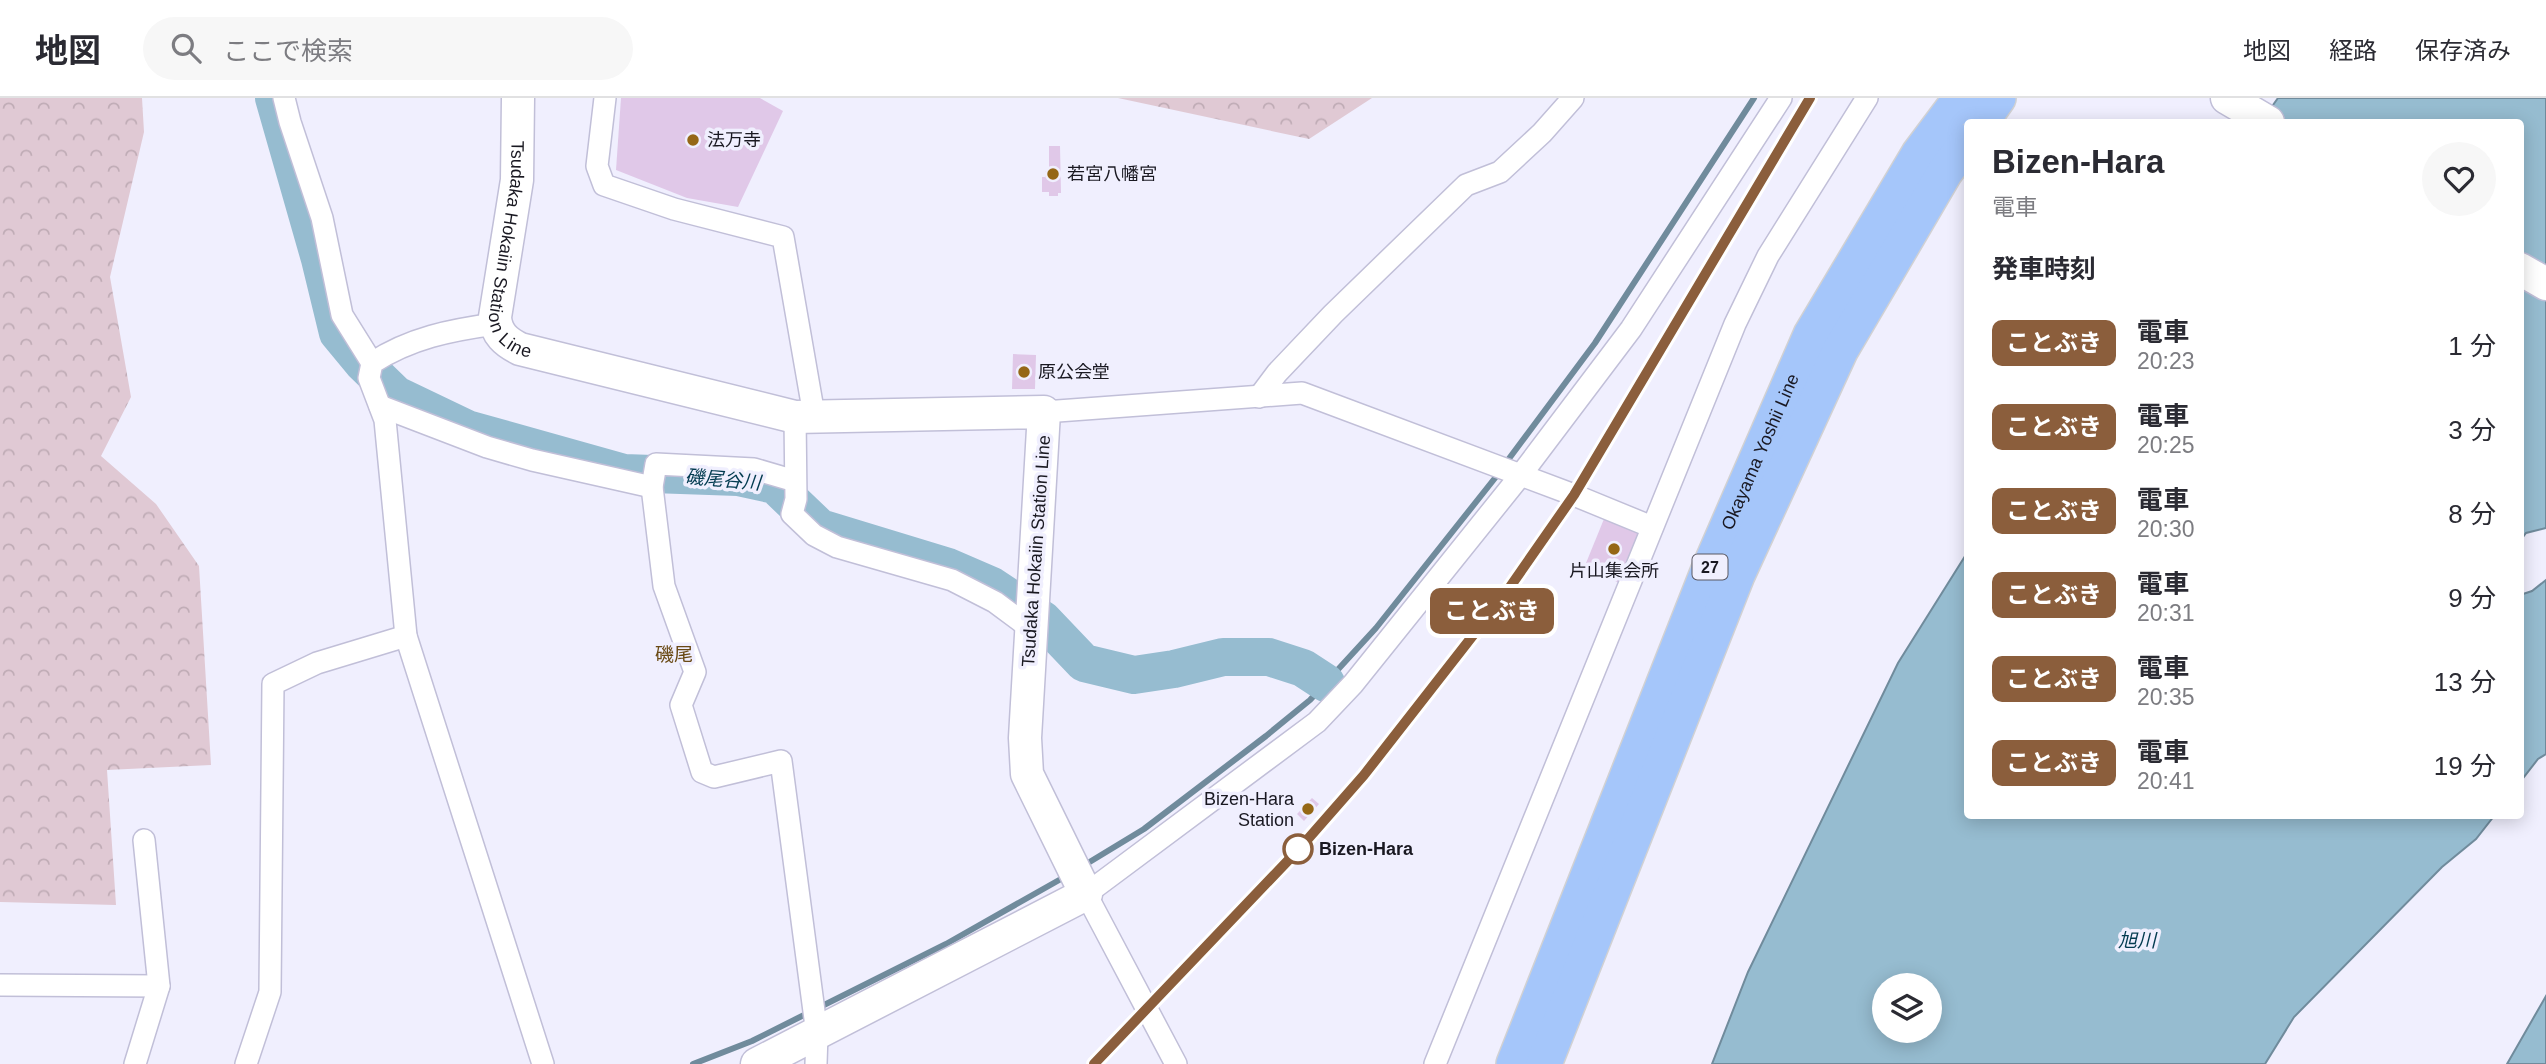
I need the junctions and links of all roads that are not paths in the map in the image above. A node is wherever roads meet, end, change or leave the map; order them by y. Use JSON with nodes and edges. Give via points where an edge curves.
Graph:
{"nodes":[{"id":1,"x":284,"y":98,"type":"edge"},
{"id":2,"x":518,"y":98,"type":"edge"},
{"id":3,"x":605,"y":98,"type":"edge"},
{"id":4,"x":1573,"y":98,"type":"edge"},
{"id":5,"x":1781,"y":98,"type":"edge"},
{"id":6,"x":1867,"y":98,"type":"edge"},
{"id":7,"x":1961,"y":98,"type":"edge"},
{"id":8,"x":1998,"y":98,"type":"edge"},
{"id":9,"x":2227,"y":98,"type":"edge"},
{"id":10,"x":1983,"y":119,"type":"edge"},
{"id":11,"x":2263,"y":119,"type":"edge"},
{"id":12,"x":1964,"y":146,"type":"edge"},
{"id":13,"x":2524,"y":271,"type":"edge"},
{"id":14,"x":2546,"y":284,"type":"edge"},
{"id":15,"x":495,"y":324,"type":"junction"},
{"id":16,"x":371,"y":369,"type":"junction"},
{"id":17,"x":1259,"y":397,"type":"junction"},
{"id":18,"x":380,"y":406,"type":"junction"},
{"id":19,"x":1044,"y":412,"type":"junction"},
{"id":20,"x":805,"y":416,"type":"junction"},
{"id":21,"x":1508,"y":472,"type":"junction"},
{"id":22,"x":654,"y":479,"type":"junction"},
{"id":23,"x":795,"y":496,"type":"junction"},
{"id":24,"x":1652,"y":527,"type":"junction"},
{"id":25,"x":1032,"y":617,"type":"junction"},
{"id":26,"x":406,"y":636,"type":"junction"},
{"id":27,"x":144,"y":841,"type":"dead end"},
{"id":28,"x":1078,"y":881,"type":"junction"},
{"id":29,"x":0,"y":985,"type":"edge"},
{"id":30,"x":159,"y":986,"type":"junction"},
{"id":31,"x":814,"y":1030,"type":"edge"},
{"id":32,"x":135,"y":1064,"type":"edge"},
{"id":33,"x":246,"y":1064,"type":"edge"},
{"id":34,"x":543,"y":1064,"type":"edge"},
{"id":35,"x":757,"y":1064,"type":"edge"},
{"id":36,"x":1176,"y":1064,"type":"edge"},
{"id":37,"x":1435,"y":1064,"type":"edge"},
{"id":38,"x":1514,"y":1064,"type":"edge"},
{"id":39,"x":1544,"y":1064,"type":"edge"}],
"edges":[{"from":1,"to":16,"type":"street","via":[[322,218],[342,315]]},
{"from":2,"to":15,"type":"main road","name":"Tsudaka Hokaiin Station Line","via":[[517,180]]},
{"from":3,"to":20,"type":"street","via":[[597,166],[604,185],[674,209],[783,237]]},
{"from":4,"to":17,"type":"street","via":[[1500,172],[1466,186],[1333,314]]},
{"from":5,"to":21,"type":"street","via":[[1631,329]]},
{"from":6,"to":24,"type":"street","via":[[1768,256],[1735,324]]},
{"from":7,"to":38,"type":"main road","name":"Okayama Yoshii Line","number":"27","via":[[1919,154],[1811,335],[1710,567]]},
{"from":8,"to":10,"type":"main road"},
{"from":9,"to":11,"type":"main road"},
{"from":12,"to":39,"type":"main road","name":"Okayama Yoshii Line","number":"27","via":[[1840,351],[1748,551]]},
{"from":13,"to":14,"type":"main road"},
{"from":15,"to":16,"type":"street","via":[[447,330],[405,344]]},
{"from":15,"to":20,"type":"main road","name":"Tsudaka Hokaiin Station Line","via":[[508,343],[520,349]]},
{"from":16,"to":18,"type":"street"},
{"from":17,"to":19,"type":"street"},
{"from":17,"to":21,"type":"street","via":[[1301,393]]},
{"from":18,"to":22,"type":"street","via":[[487,447],[558,467]]},
{"from":18,"to":26,"type":"street"},
{"from":19,"to":20,"type":"main road","name":"Tsudaka Hokaiin Station Line"},
{"from":19,"to":25,"type":"main road","name":"Tsudaka Hokaiin Station Line"},
{"from":20,"to":23,"type":"street"},
{"from":21,"to":24,"type":"street"},
{"from":21,"to":28,"type":"street","via":[[1353,684],[1317,722]]},
{"from":22,"to":23,"type":"street","via":[[656,464],[754,469]]},
{"from":22,"to":31,"type":"street","via":[[664,586],[695,672],[681,705],[702,772],[714,777],[781,761]]},
{"from":23,"to":25,"type":"street","via":[[792,514],[814,535],[837,547],[952,580]]},
{"from":24,"to":37,"type":"street"},
{"from":25,"to":28,"type":"main road","name":"Tsudaka Hokaiin Station Line","via":[[1027,775]]},
{"from":26,"to":33,"type":"street","via":[[317,663],[273,684],[270,992]]},
{"from":26,"to":34,"type":"street"},
{"from":27,"to":30,"type":"street"},
{"from":28,"to":31,"type":"main road"},
{"from":28,"to":36,"type":"street"},
{"from":29,"to":30,"type":"street"},
{"from":30,"to":32,"type":"street"},
{"from":31,"to":35,"type":"main road"}]}
